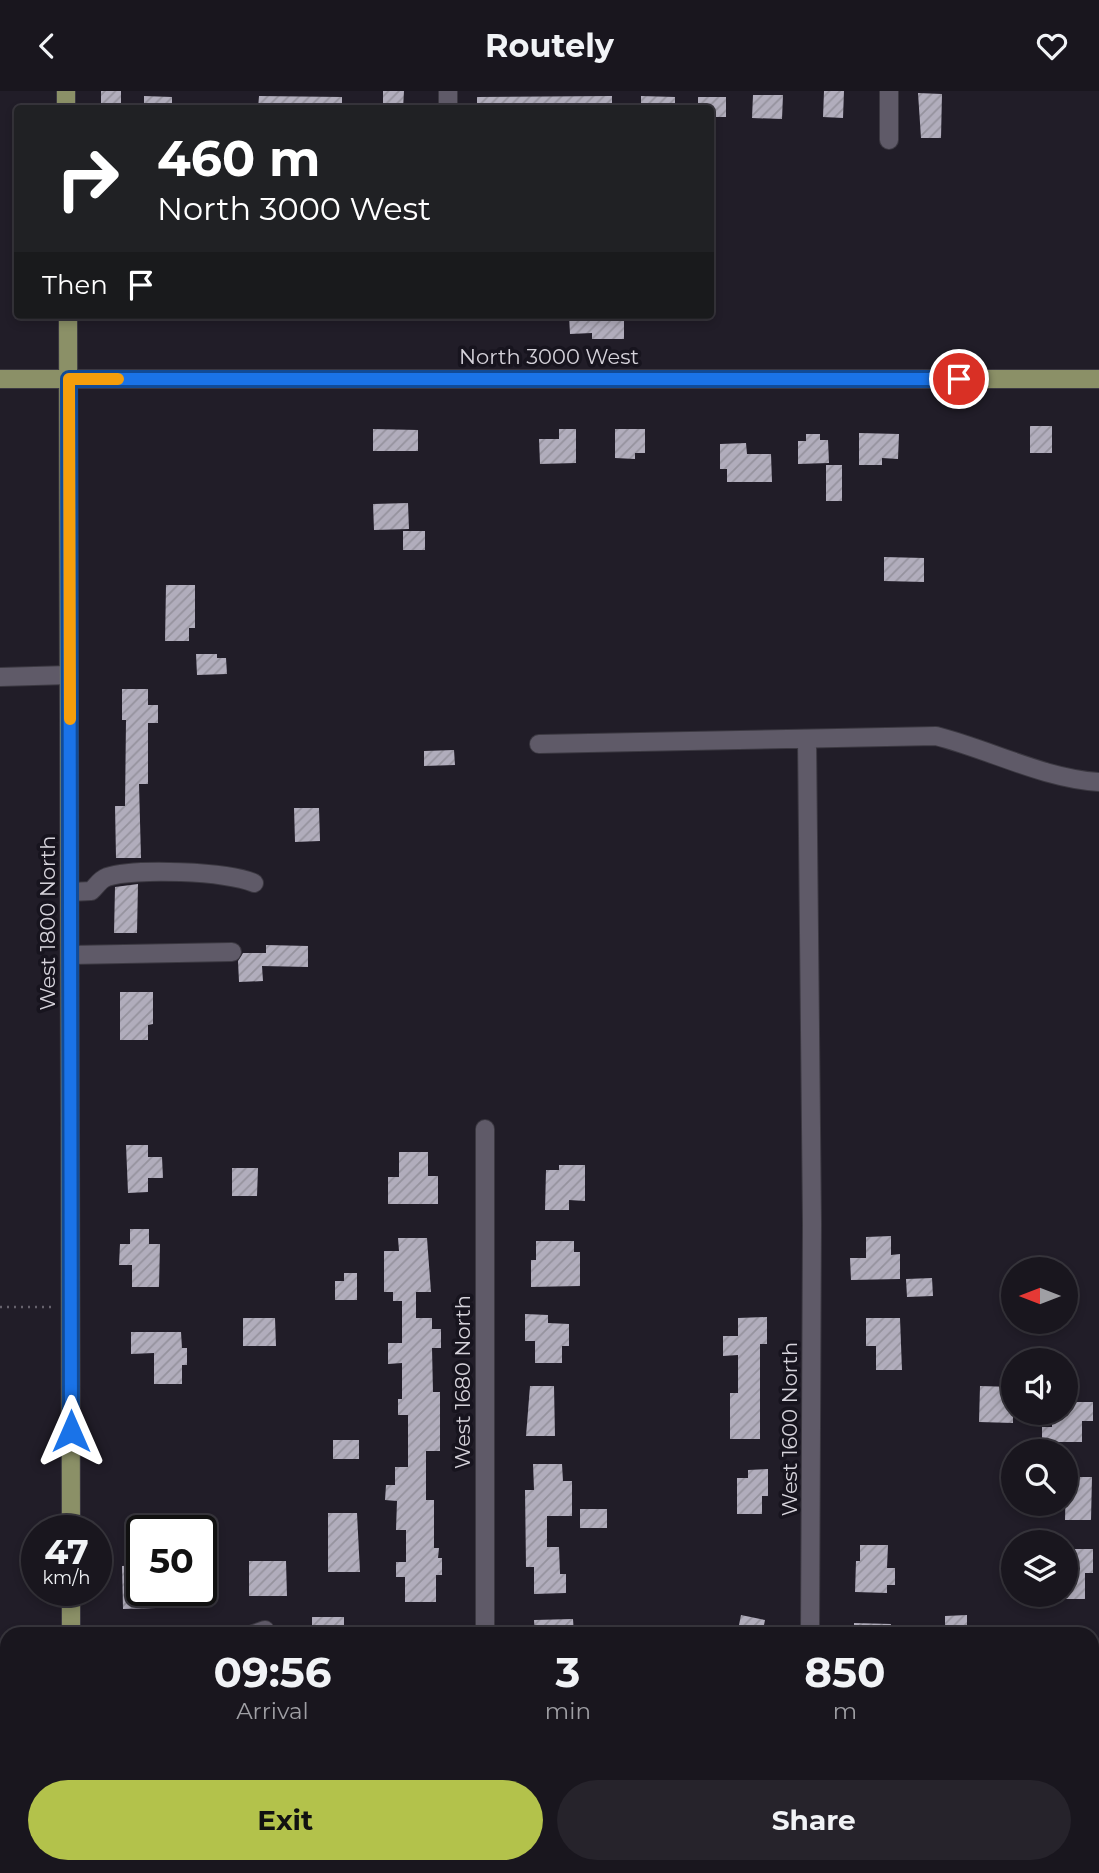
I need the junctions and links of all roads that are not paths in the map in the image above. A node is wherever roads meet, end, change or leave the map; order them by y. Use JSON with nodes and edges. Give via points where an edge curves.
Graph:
{"nodes":[{"id":1,"x":889,"y":91,"type":"edge"},
{"id":2,"x":889,"y":140,"type":"dead end"},
{"id":3,"x":68,"y":319,"type":"edge"},
{"id":4,"x":0,"y":379,"type":"edge"},
{"id":5,"x":69,"y":379,"type":"junction"},
{"id":6,"x":1099,"y":379,"type":"edge"},
{"id":7,"x":69,"y":675,"type":"junction"},
{"id":8,"x":0,"y":677,"type":"edge"},
{"id":9,"x":807,"y":739,"type":"junction"},
{"id":10,"x":539,"y":744,"type":"dead end"},
{"id":11,"x":1099,"y":782,"type":"edge"},
{"id":12,"x":254,"y":883,"type":"dead end"},
{"id":13,"x":70,"y":892,"type":"junction"},
{"id":14,"x":232,"y":952,"type":"dead end"},
{"id":15,"x":70,"y":955,"type":"junction"},
{"id":16,"x":485,"y":1129,"type":"dead end"},
{"id":17,"x":71,"y":1515,"type":"edge"},
{"id":18,"x":71,"y":1606,"type":"edge"},
{"id":19,"x":71,"y":1627,"type":"edge"},
{"id":20,"x":485,"y":1627,"type":"edge"},
{"id":21,"x":810,"y":1627,"type":"edge"}],
"edges":[{"from":1,"to":2,"type":"street"},
{"from":3,"to":5,"type":"main road","name":"West 1800 North"},
{"from":4,"to":5,"type":"main road","name":"North 3000 West"},
{"from":5,"to":6,"type":"main road","name":"North 3000 West"},
{"from":5,"to":7,"type":"main road","name":"West 1800 North"},
{"from":7,"to":8,"type":"street"},
{"from":7,"to":13,"type":"main road","name":"West 1800 North"},
{"from":9,"to":10,"type":"street"},
{"from":9,"to":11,"type":"street","via":[[936,736],[1043,774]]},
{"from":9,"to":21,"type":"street","name":"West 1600 North"},
{"from":12,"to":13,"type":"street","via":[[227,875],[136,873],[105,878],[91,891]]},
{"from":13,"to":15,"type":"main road","name":"West 1800 North"},
{"from":14,"to":15,"type":"street"},
{"from":15,"to":17,"type":"main road","name":"West 1800 North"},
{"from":16,"to":20,"type":"street","name":"West 1680 North"},
{"from":18,"to":19,"type":"main road"}]}
